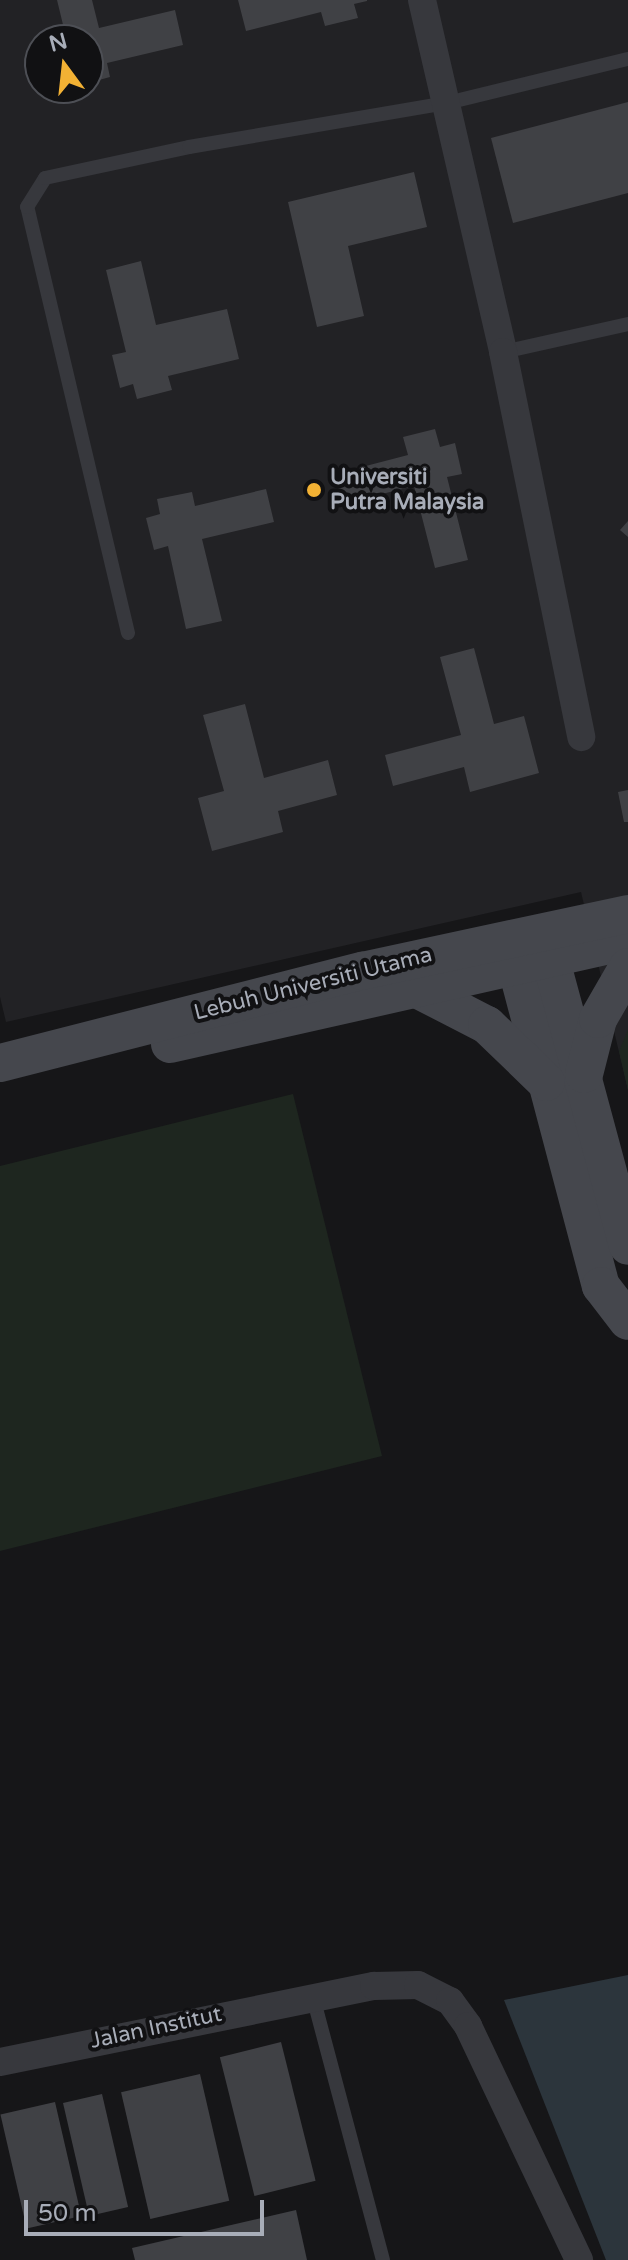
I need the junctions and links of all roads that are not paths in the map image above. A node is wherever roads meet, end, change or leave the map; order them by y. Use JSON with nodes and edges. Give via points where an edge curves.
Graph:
{"nodes":[{"id":1,"x":422,"y":0,"type":"edge"},
{"id":2,"x":628,"y":59,"type":"edge"},
{"id":3,"x":447,"y":103,"type":"junction"},
{"id":4,"x":628,"y":324,"type":"edge"},
{"id":5,"x":503,"y":352,"type":"junction"},
{"id":6,"x":128,"y":633,"type":"dead end"},
{"id":7,"x":581,"y":737,"type":"dead end"},
{"id":8,"x":628,"y":914,"type":"edge"},
{"id":9,"x":628,"y":926,"type":"edge"},
{"id":10,"x":628,"y":941,"type":"edge"},
{"id":11,"x":531,"y":957,"type":"junction"},
{"id":12,"x":628,"y":967,"type":"edge"},
{"id":13,"x":415,"y":988,"type":"junction"},
{"id":14,"x":274,"y":992,"type":"junction"},
{"id":15,"x":0,"y":1065,"type":"edge"},
{"id":16,"x":566,"y":1079,"type":"junction"},
{"id":17,"x":628,"y":1246,"type":"edge"},
{"id":18,"x":628,"y":1321,"type":"edge"},
{"id":19,"x":313,"y":1997,"type":"junction"},
{"id":20,"x":0,"y":2062,"type":"edge"},
{"id":21,"x":383,"y":2260,"type":"edge"},
{"id":22,"x":579,"y":2260,"type":"edge"}],
"edges":[{"from":1,"to":3,"type":"street"},
{"from":2,"to":3,"type":"lane"},
{"from":3,"to":5,"type":"street"},
{"from":3,"to":6,"type":"lane","via":[[189,147],[45,178],[27,207]]},
{"from":4,"to":5,"type":"lane"},
{"from":5,"to":7,"type":"street"},
{"from":8,"to":14,"type":"street","name":"Lebuh Universiti Utama"},
{"from":9,"to":11,"type":"street"},
{"from":10,"to":11,"type":"street","name":"Lebuh Universiti Utama"},
{"from":11,"to":13,"type":"street","name":"Lebuh Universiti Utama"},
{"from":11,"to":14,"type":"street","via":[[342,988]]},
{"from":11,"to":16,"type":"street"},
{"from":12,"to":16,"type":"street"},
{"from":13,"to":15,"type":"street","name":"Lebuh Universiti Utama","via":[[176,1043]]},
{"from":13,"to":16,"type":"street","via":[[487,1025]]},
{"from":14,"to":15,"type":"street","name":"Lebuh Universiti Utama"},
{"from":16,"to":17,"type":"street"},
{"from":16,"to":18,"type":"street","via":[[601,1286]]},
{"from":19,"to":20,"type":"street","name":"Jalan Institut"},
{"from":19,"to":21,"type":"lane"},
{"from":19,"to":22,"type":"street","name":"Jalan Institut","via":[[374,1986],[418,1985],[450,2001],[468,2026]]}]}
